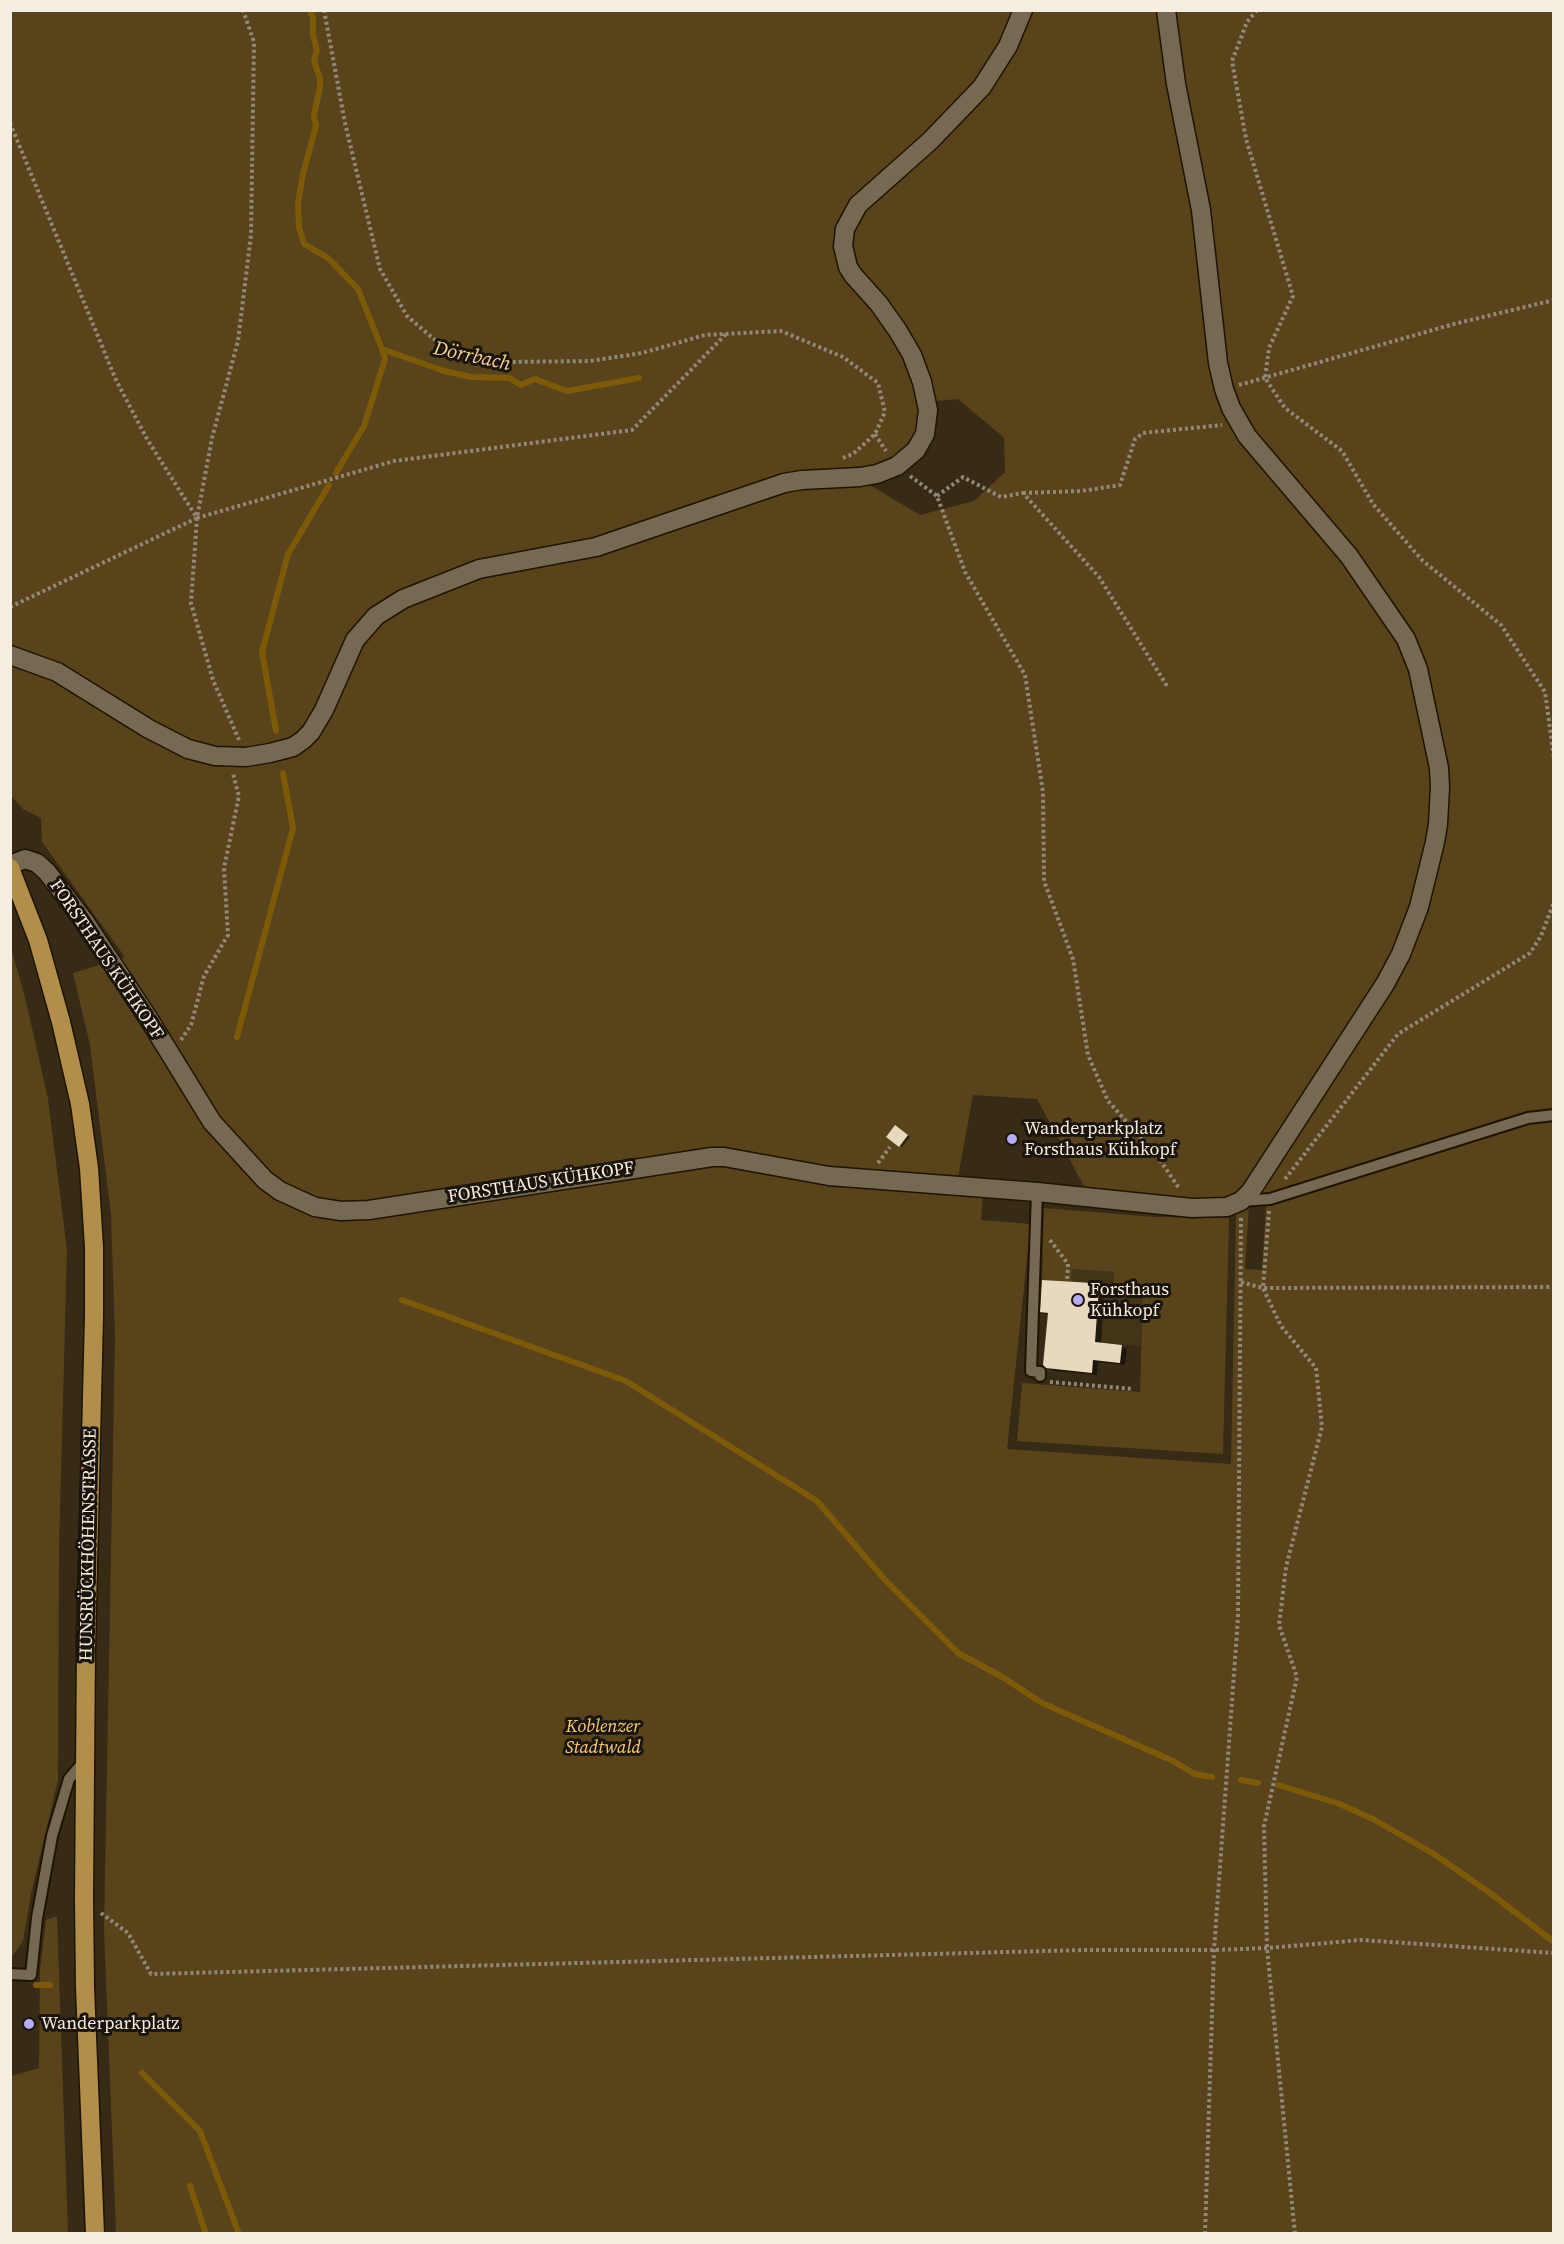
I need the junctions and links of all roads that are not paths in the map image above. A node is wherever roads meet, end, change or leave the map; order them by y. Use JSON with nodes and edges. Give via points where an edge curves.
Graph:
{"nodes":[{"id":1,"x":1023,"y":10,"type":"edge"},
{"id":2,"x":1166,"y":10,"type":"edge"},
{"id":3,"x":10,"y":655,"type":"edge"},
{"id":4,"x":10,"y":866,"type":"edge"},
{"id":5,"x":1554,"y":1115,"type":"edge"},
{"id":6,"x":1038,"y":1192,"type":"junction"},
{"id":7,"x":1241,"y":1201,"type":"junction"},
{"id":8,"x":1040,"y":1376,"type":"road end"},
{"id":9,"x":85,"y":1760,"type":"junction"},
{"id":10,"x":10,"y":1974,"type":"edge"},
{"id":11,"x":94,"y":2234,"type":"edge"}],
"edges":[{"from":1,"to":3,"type":"street","via":[[1008,46],[982,87],[930,141],[858,205],[845,229],[843,246],[852,275],[898,331],[922,382],[928,410],[925,434],[918,452],[897,466],[860,477],[784,483],[604,545],[479,569],[403,599],[388,606],[364,627],[318,721],[303,740],[270,753],[215,756],[188,749],[57,672]]},
{"from":2,"to":7,"type":"street","via":[[1201,210],[1224,389],[1236,419],[1255,447],[1353,561],[1406,639],[1419,676],[1440,788],[1435,842],[1419,907],[1401,954]]},
{"from":4,"to":6,"type":"street","name":"FORSTHAUS KÜHKOPF","via":[[25,859],[37,863],[52,879],[85,922],[212,1122],[242,1157],[280,1191],[315,1207],[369,1210],[712,1157],[829,1176]]},
{"from":4,"to":9,"type":"main road","name":"HUNSRÜCKHÖHENSTRASSE","via":[[38,940],[61,1022],[80,1104],[88,1168],[94,1315]]},
{"from":5,"to":7,"type":"lane","via":[[1528,1118],[1270,1199]]},
{"from":6,"to":7,"type":"street","name":"FORSTHAUS KÜHKOPF","via":[[1192,1208],[1227,1207]]},
{"from":6,"to":8,"type":"lane","via":[[1031,1371],[1040,1372]]},
{"from":9,"to":10,"type":"lane","via":[[69,1779],[52,1836],[31,1975]]},
{"from":9,"to":11,"type":"main road","name":"HUNSRÜCKHÖHENSTRASSE","via":[[85,1987]]}]}
